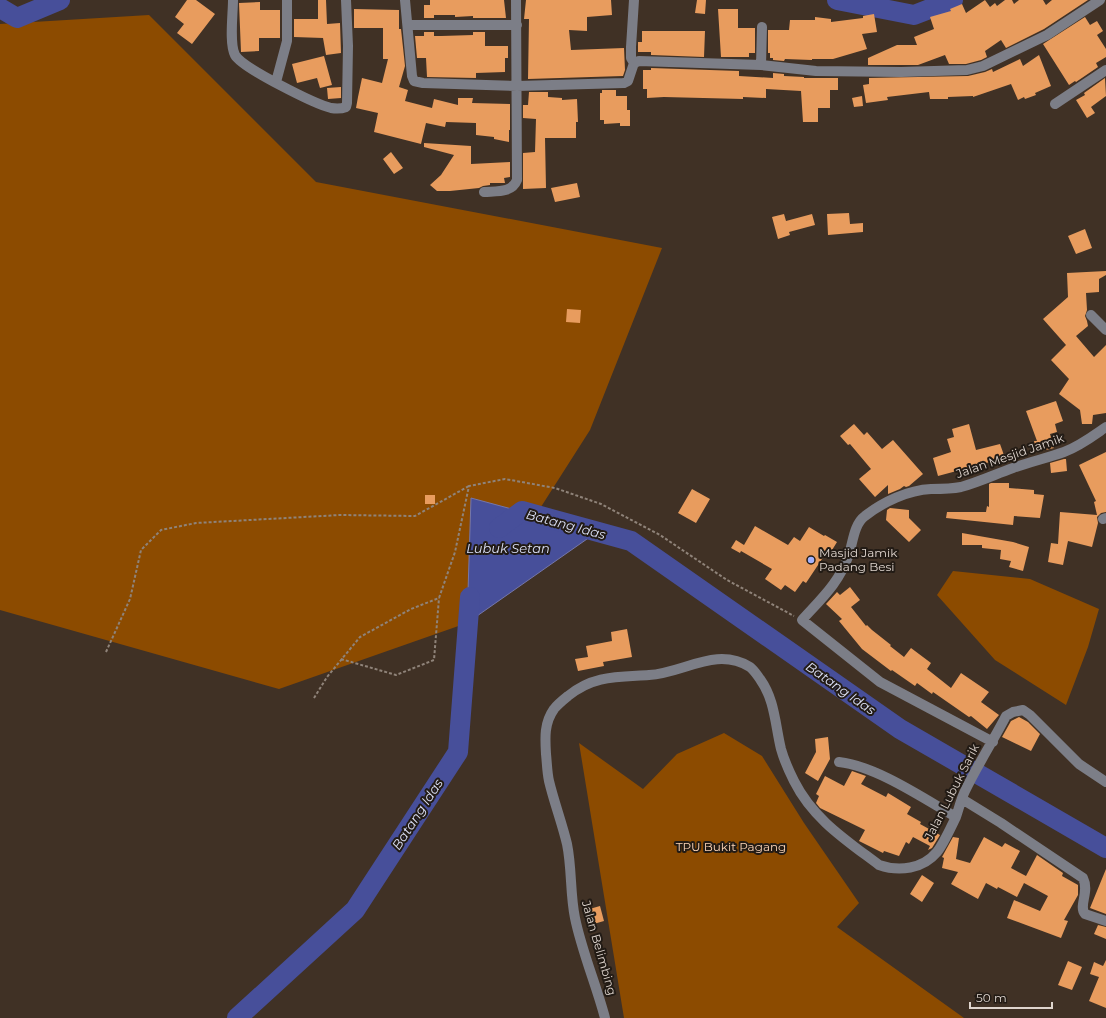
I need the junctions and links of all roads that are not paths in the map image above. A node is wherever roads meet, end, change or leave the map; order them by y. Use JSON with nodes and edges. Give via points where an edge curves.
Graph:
{"nodes":[{"id":1,"x":233,"y":0,"type":"edge"},
{"id":2,"x":287,"y":0,"type":"edge"},
{"id":3,"x":346,"y":0,"type":"edge"},
{"id":4,"x":405,"y":0,"type":"edge"},
{"id":5,"x":516,"y":0,"type":"edge"},
{"id":6,"x":634,"y":0,"type":"edge"},
{"id":7,"x":1100,"y":0,"type":"edge"},
{"id":8,"x":408,"y":25,"type":"junction"},
{"id":9,"x":517,"y":25,"type":"junction"},
{"id":10,"x":762,"y":27,"type":"dead end"},
{"id":11,"x":634,"y":63,"type":"junction"},
{"id":12,"x":761,"y":65,"type":"junction"},
{"id":13,"x":1106,"y":70,"type":"edge"},
{"id":14,"x":276,"y":82,"type":"junction"},
{"id":15,"x":517,"y":86,"type":"junction"},
{"id":16,"x":1055,"y":104,"type":"dead end"},
{"id":17,"x":484,"y":192,"type":"dead end"},
{"id":18,"x":1091,"y":315,"type":"dead end"},
{"id":19,"x":1106,"y":330,"type":"edge"},
{"id":20,"x":1106,"y":427,"type":"edge"},
{"id":21,"x":992,"y":744,"type":"junction"},
{"id":22,"x":839,"y":762,"type":"dead end"},
{"id":23,"x":1106,"y":782,"type":"edge"},
{"id":24,"x":964,"y":795,"type":"junction"},
{"id":25,"x":558,"y":815,"type":"joint"},
{"id":26,"x":956,"y":817,"type":"junction"},
{"id":27,"x":1106,"y":921,"type":"edge"},
{"id":28,"x":605,"y":1018,"type":"edge"}],
"edges":[{"from":1,"to":14,"type":"street","via":[[232,40],[235,54],[241,62]]},
{"from":2,"to":14,"type":"street","via":[[287,41]]},
{"from":3,"to":14,"type":"street","via":[[346,107],[330,108]]},
{"from":4,"to":8,"type":"street"},
{"from":5,"to":9,"type":"street"},
{"from":6,"to":11,"type":"street","via":[[631,58]]},
{"from":7,"to":12,"type":"street","via":[[1047,35],[983,66],[967,70],[816,71]]},
{"from":8,"to":9,"type":"street"},
{"from":8,"to":15,"type":"street","via":[[414,81]]},
{"from":9,"to":15,"type":"street"},
{"from":10,"to":12,"type":"street"},
{"from":11,"to":12,"type":"street","via":[[646,61]]},
{"from":11,"to":15,"type":"street","via":[[628,81],[624,83]]},
{"from":13,"to":16,"type":"street"},
{"from":15,"to":17,"type":"street","via":[[517,180],[506,190]]},
{"from":18,"to":19,"type":"street"},
{"from":20,"to":21,"type":"street","name":"Jalan Mesjid Jamik","via":[[1065,452],[974,483],[946,489],[917,491],[880,506],[863,517],[855,531],[844,569],[802,620],[880,682]]},
{"from":21,"to":23,"type":"street","name":"Jalan Lubuk Sarik","via":[[1006,716],[1023,710],[1079,764]]},
{"from":21,"to":24,"type":"street","name":"Jalan Lubuk Sarik"},
{"from":22,"to":26,"type":"street","via":[[853,763],[867,769]]},
{"from":24,"to":26,"type":"street","name":"Jalan Lubuk Sarik"},
{"from":24,"to":27,"type":"street","via":[[1083,878],[1086,886],[1083,912]]},
{"from":25,"to":26,"type":"street","name":"Jalan Lubuk Sarik","via":[[549,779],[545,730],[553,709],[560,702],[586,683],[623,676],[665,673],[722,658],[750,667],[765,686],[775,712],[787,766],[802,795],[834,832],[879,865],[904,869],[924,863],[937,852]]},
{"from":25,"to":28,"type":"street","name":"Jalan Belimbing","via":[[567,845],[575,918]]}]}
